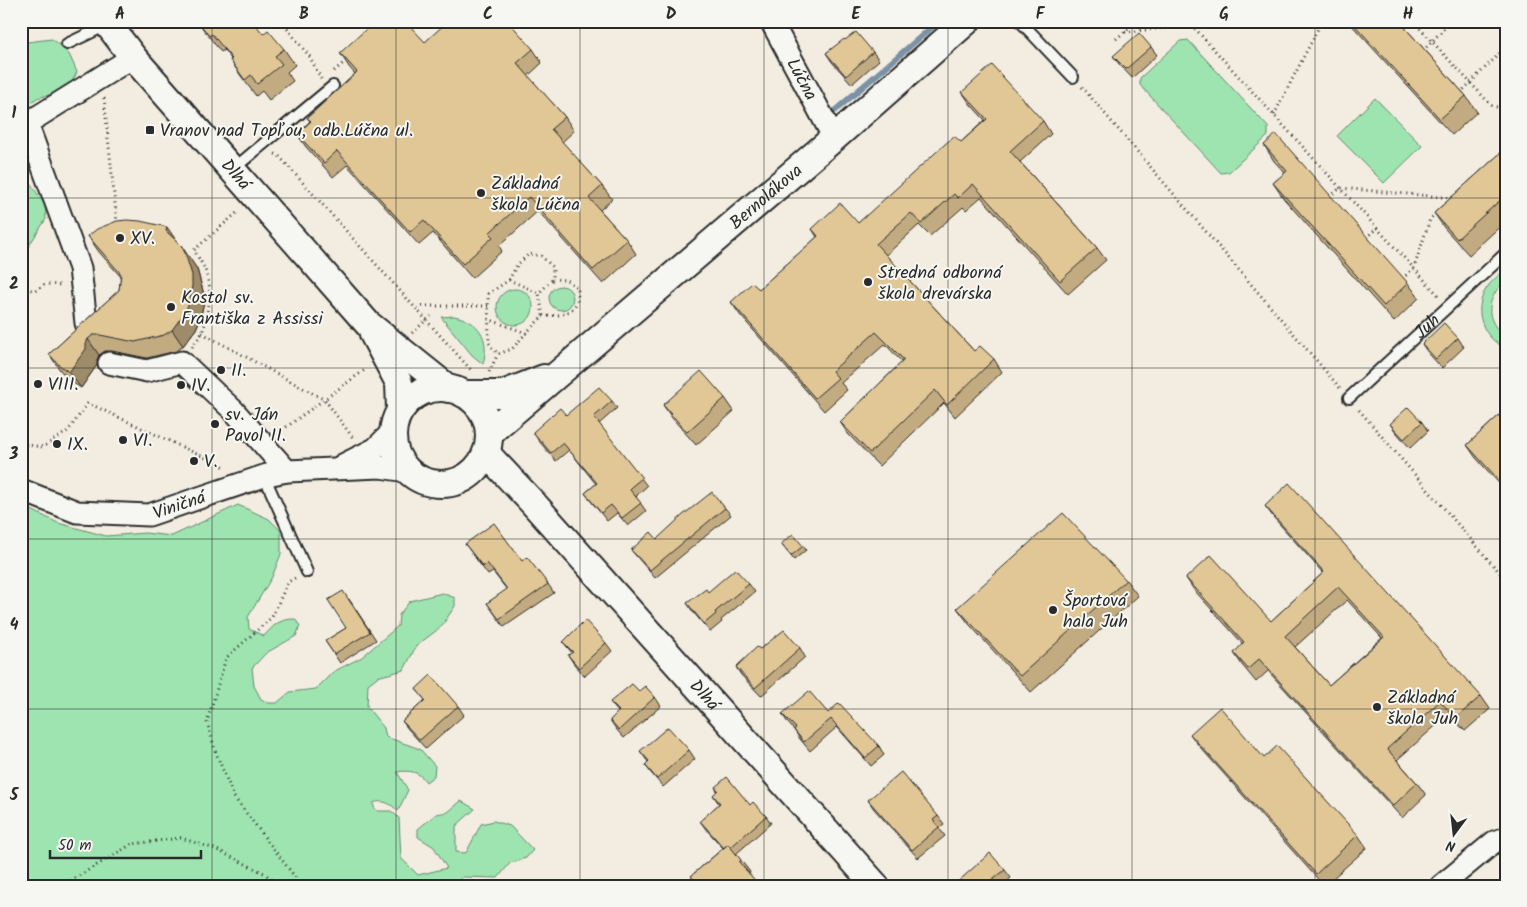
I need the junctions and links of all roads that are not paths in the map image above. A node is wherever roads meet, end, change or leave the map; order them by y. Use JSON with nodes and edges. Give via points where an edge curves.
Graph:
{"nodes":[{"id":1,"x":771,"y":21,"type":"edge"},
{"id":2,"x":967,"y":21,"type":"edge"},
{"id":3,"x":1020,"y":21,"type":"edge"},
{"id":4,"x":108,"y":22,"type":"edge"},
{"id":5,"x":67,"y":44,"type":"dead end"},
{"id":6,"x":133,"y":57,"type":"junction"},
{"id":7,"x":1073,"y":77,"type":"road end"},
{"id":8,"x":333,"y":86,"type":"dead end"},
{"id":9,"x":24,"y":126,"type":"edge"},
{"id":10,"x":834,"y":138,"type":"junction"},
{"id":11,"x":232,"y":170,"type":"junction"},
{"id":12,"x":1506,"y":253,"type":"edge"},
{"id":13,"x":86,"y":323,"type":"edge"},
{"id":14,"x":368,"y":324,"type":"junction"},
{"id":15,"x":109,"y":363,"type":"dead end"},
{"id":16,"x":563,"y":370,"type":"junction"},
{"id":17,"x":463,"y":386,"type":"junction"},
{"id":18,"x":1348,"y":398,"type":"road end"},
{"id":19,"x":396,"y":421,"type":"junction"},
{"id":20,"x":488,"y":443,"type":"junction"},
{"id":21,"x":336,"y":468,"type":"junction"},
{"id":22,"x":407,"y":471,"type":"junction"},
{"id":23,"x":277,"y":473,"type":"junction"},
{"id":24,"x":463,"y":479,"type":"junction"},
{"id":25,"x":21,"y":490,"type":"edge"},
{"id":26,"x":533,"y":503,"type":"junction"},
{"id":27,"x":308,"y":572,"type":"road end"},
{"id":28,"x":1506,"y":838,"type":"edge"},
{"id":29,"x":876,"y":886,"type":"edge"},
{"id":30,"x":1441,"y":886,"type":"edge"}],
"edges":[{"from":1,"to":10,"type":"street","name":"Lúčna"},
{"from":2,"to":10,"type":"street","name":"Bernolákova"},
{"from":3,"to":7,"type":"lane"},
{"from":4,"to":5,"type":"lane"},
{"from":4,"to":6,"type":"street","name":"Dlhá"},
{"from":6,"to":9,"type":"street"},
{"from":6,"to":11,"type":"street","name":"Dlhá"},
{"from":8,"to":11,"type":"lane"},
{"from":9,"to":13,"type":"street","via":[[80,268]]},
{"from":10,"to":16,"type":"street","name":"Bernolákova"},
{"from":11,"to":14,"type":"street","name":"Dlhá"},
{"from":12,"to":18,"type":"lane","name":"Juh"},
{"from":14,"to":17,"type":"street"},
{"from":14,"to":19,"type":"street","via":[[399,383]]},
{"from":15,"to":23,"type":"street","via":[[147,371],[182,362],[234,411],[262,444]]},
{"from":16,"to":17,"type":"street","via":[[503,394]]},
{"from":16,"to":20,"type":"street","name":"Bernolákova"},
{"from":17,"to":19,"type":"street","via":[[421,392],[409,399]]},
{"from":17,"to":20,"type":"street","via":[[487,421]]},
{"from":19,"to":21,"type":"street","via":[[375,449]]},
{"from":19,"to":22,"type":"street","via":[[393,446]]},
{"from":20,"to":24,"type":"street","via":[[481,464]]},
{"from":20,"to":26,"type":"street","name":"Dlhá"},
{"from":21,"to":22,"type":"street","name":"Viničná","via":[[380,467]]},
{"from":21,"to":23,"type":"street","name":"Viničná"},
{"from":22,"to":24,"type":"street","via":[[416,478],[440,485]]},
{"from":23,"to":25,"type":"street","name":"Viničná","via":[[149,514],[77,512]]},
{"from":23,"to":27,"type":"lane","via":[[269,487]]},
{"from":24,"to":26,"type":"street","via":[[494,482]]},
{"from":26,"to":29,"type":"street","name":"Dlhá"},
{"from":28,"to":30,"type":"street","via":[[1494,842]]}]}
